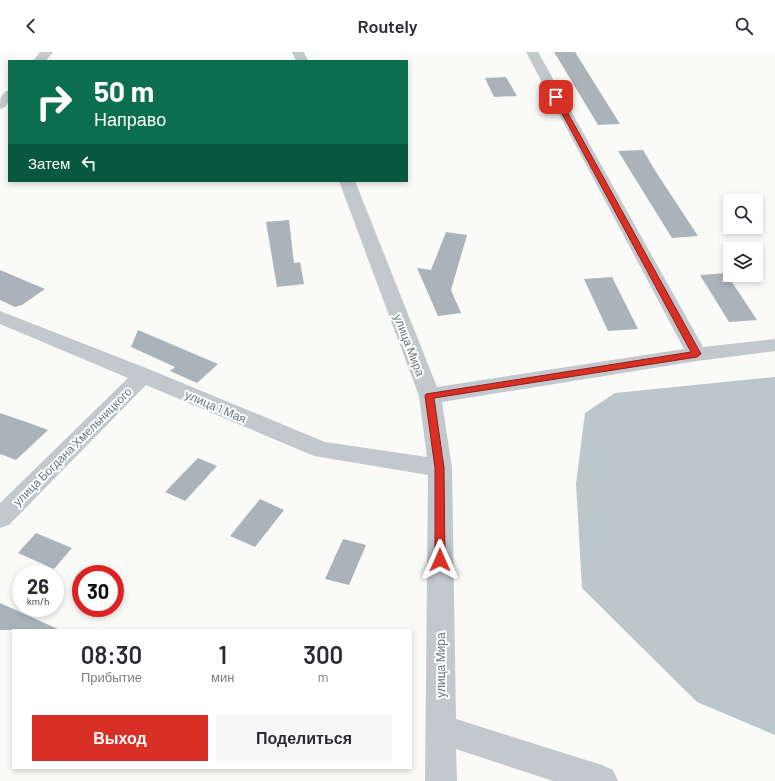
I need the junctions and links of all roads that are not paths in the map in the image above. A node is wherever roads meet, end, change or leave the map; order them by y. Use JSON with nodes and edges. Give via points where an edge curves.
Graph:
{"nodes":[{"id":1,"x":47,"y":52,"type":"edge"},
{"id":2,"x":532,"y":52,"type":"edge"},
{"id":3,"x":40,"y":60,"type":"edge"},
{"id":4,"x":8,"y":95,"type":"edge"},
{"id":5,"x":0,"y":105,"type":"edge"},
{"id":6,"x":347,"y":182,"type":"edge"},
{"id":7,"x":0,"y":317,"type":"edge"},
{"id":8,"x":775,"y":346,"type":"edge"},
{"id":9,"x":697,"y":354,"type":"junction"},
{"id":10,"x":144,"y":375,"type":"junction"},
{"id":11,"x":430,"y":396,"type":"junction"},
{"id":12,"x":440,"y":468,"type":"junction"},
{"id":13,"x":0,"y":518,"type":"edge"},
{"id":14,"x":441,"y":729,"type":"junction"},
{"id":15,"x":441,"y":781,"type":"edge"},
{"id":16,"x":602,"y":781,"type":"edge"}],
"edges":[{"from":1,"to":3,"type":"street"},
{"from":2,"to":9,"type":"street"},
{"from":4,"to":5,"type":"street"},
{"from":6,"to":11,"type":"street","name":"улица Мира"},
{"from":7,"to":10,"type":"street","name":"улица 1 Мая"},
{"from":8,"to":9,"type":"street"},
{"from":9,"to":11,"type":"street"},
{"from":10,"to":12,"type":"street","name":"улица 1 Мая","via":[[322,450]]},
{"from":10,"to":13,"type":"street","name":"улица Богдана Хмельницкого"},
{"from":11,"to":12,"type":"street","name":"улица Мира"},
{"from":12,"to":14,"type":"street","name":"улица Мира"},
{"from":14,"to":15,"type":"street","name":"улица Мира"},
{"from":14,"to":16,"type":"street"}]}
